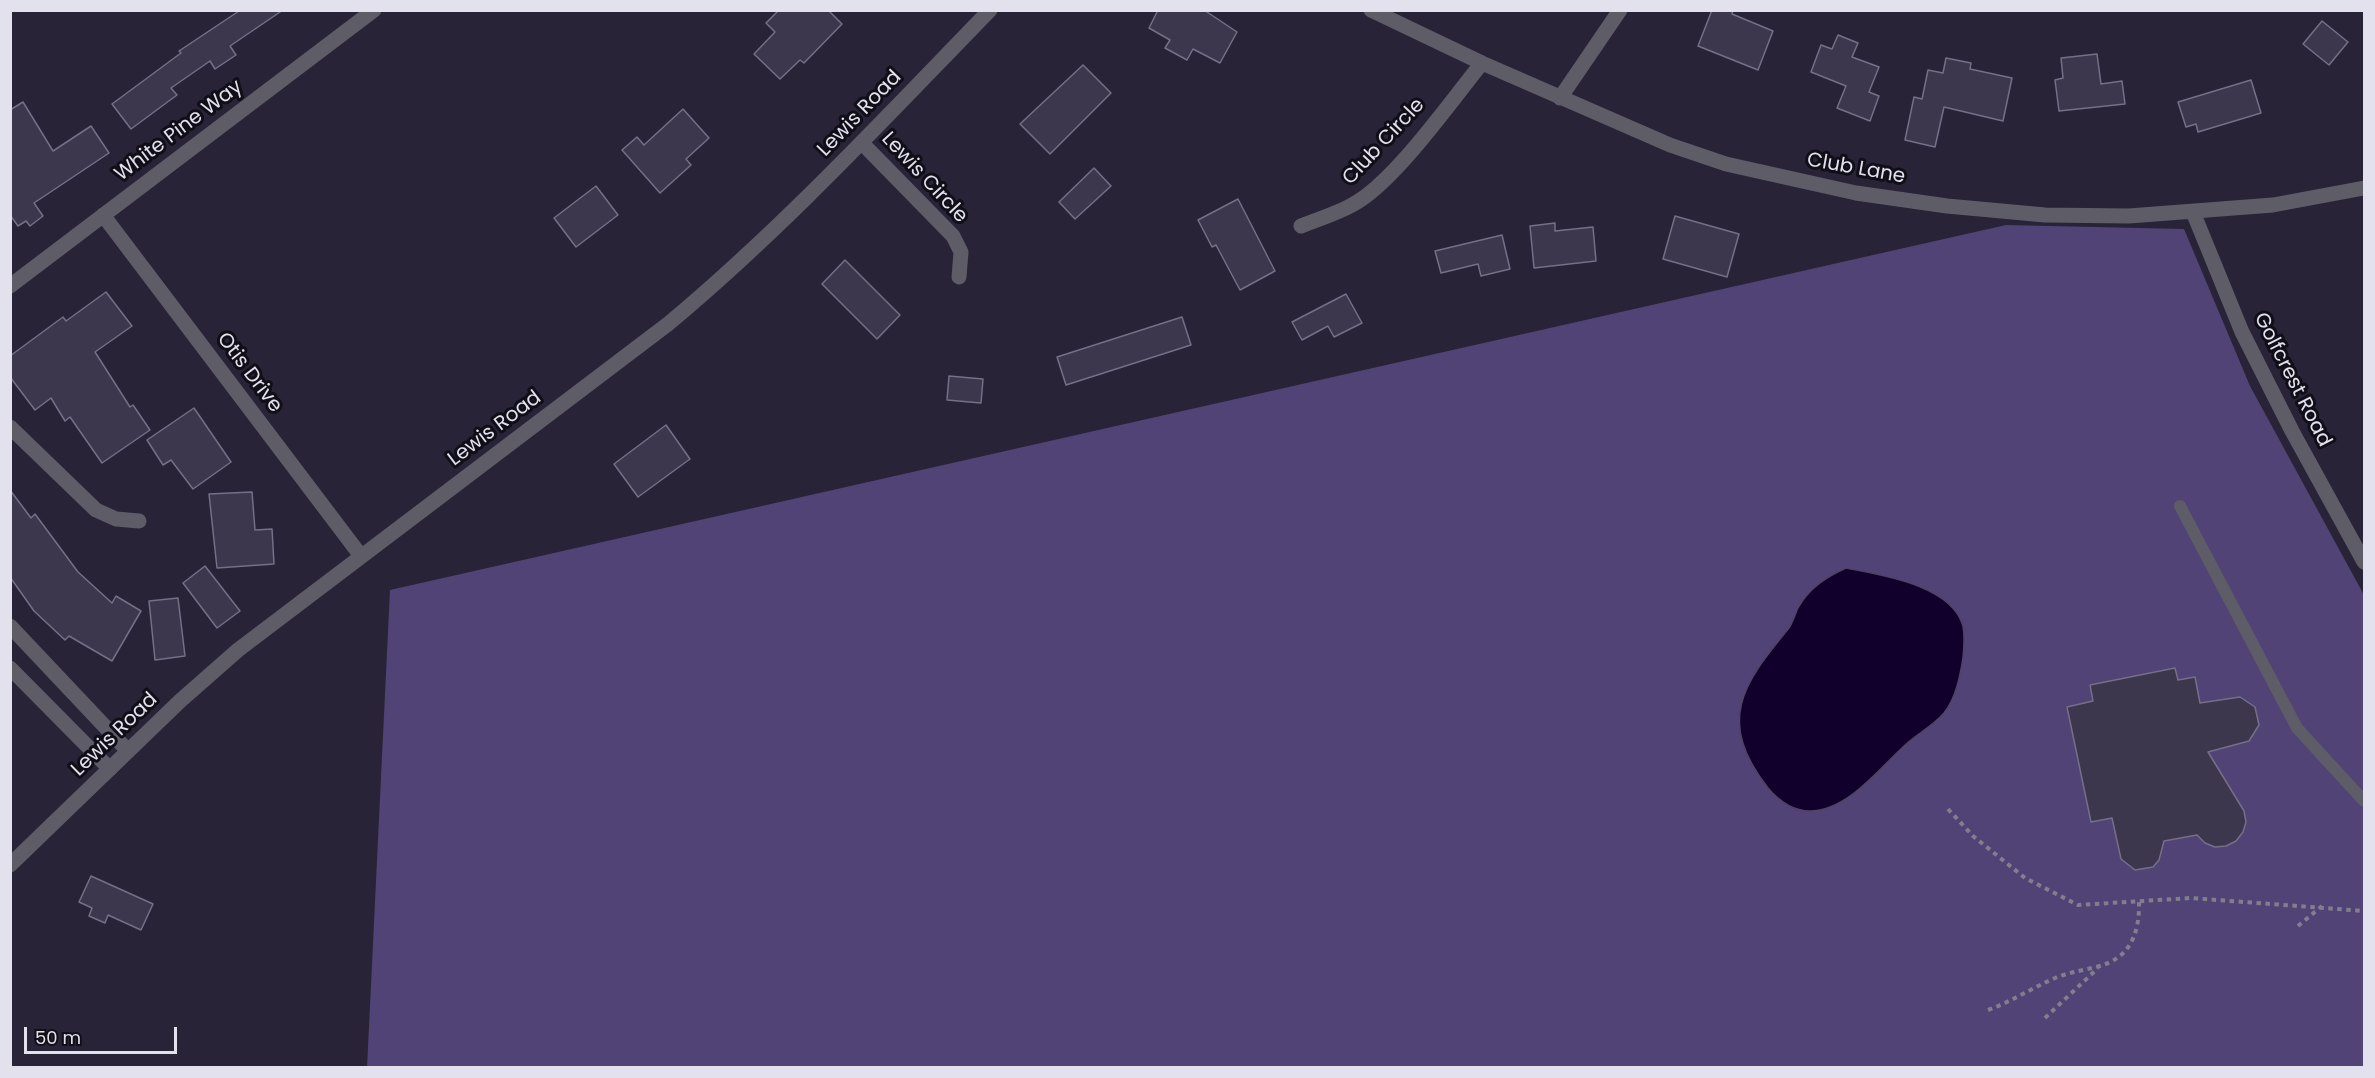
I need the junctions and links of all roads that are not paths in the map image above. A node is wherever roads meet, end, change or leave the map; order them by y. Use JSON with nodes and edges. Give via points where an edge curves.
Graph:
{"nodes":[{"id":1,"x":374,"y":10,"type":"edge"},
{"id":2,"x":990,"y":10,"type":"edge"},
{"id":3,"x":1371,"y":10,"type":"edge"},
{"id":4,"x":1620,"y":10,"type":"edge"},
{"id":5,"x":1482,"y":63,"type":"junction"},
{"id":6,"x":1560,"y":98,"type":"junction"},
{"id":7,"x":862,"y":142,"type":"junction"},
{"id":8,"x":2364,"y":188,"type":"edge"},
{"id":9,"x":2193,"y":212,"type":"junction"},
{"id":10,"x":104,"y":215,"type":"junction"},
{"id":11,"x":1301,"y":226,"type":"dead end"},
{"id":12,"x":959,"y":277,"type":"dead end"},
{"id":13,"x":10,"y":286,"type":"edge"},
{"id":14,"x":10,"y":427,"type":"edge"},
{"id":15,"x":2181,"y":506,"type":"dead end"},
{"id":16,"x":139,"y":521,"type":"dead end"},
{"id":17,"x":361,"y":556,"type":"junction"},
{"id":18,"x":2364,"y":562,"type":"edge"},
{"id":19,"x":10,"y":626,"type":"edge"},
{"id":20,"x":10,"y":668,"type":"edge"},
{"id":21,"x":128,"y":751,"type":"junction"},
{"id":22,"x":110,"y":769,"type":"junction"},
{"id":23,"x":2364,"y":801,"type":"edge"},
{"id":24,"x":10,"y":865,"type":"edge"}],
"edges":[{"from":1,"to":10,"type":"street","name":"White Pine Way"},
{"from":2,"to":7,"type":"street","name":"Lewis Road"},
{"from":3,"to":5,"type":"street","name":"Club Lane"},
{"from":4,"to":6,"type":"street"},
{"from":5,"to":6,"type":"street","name":"Club Lane"},
{"from":5,"to":11,"type":"street","name":"Club Circle","via":[[1370,193],[1352,205]]},
{"from":6,"to":9,"type":"street","name":"Club Lane","via":[[1670,145],[1726,164],[1856,193],[2045,214],[2129,216]]},
{"from":7,"to":12,"type":"street","name":"Lewis Circle","via":[[953,236],[961,252]]},
{"from":7,"to":17,"type":"street","name":"Lewis Road","via":[[770,235],[668,324]]},
{"from":8,"to":9,"type":"street","name":"Club Lane","via":[[2273,205]]},
{"from":9,"to":18,"type":"street","name":"Golfcrest Road","via":[[2242,332]]},
{"from":10,"to":13,"type":"street","name":"White Pine Way"},
{"from":10,"to":17,"type":"street","name":"Otis Drive"},
{"from":14,"to":16,"type":"street","via":[[96,510],[116,519]]},
{"from":15,"to":23,"type":"lane","via":[[2297,728]]},
{"from":17,"to":21,"type":"street","name":"Lewis Road","via":[[238,650]]},
{"from":19,"to":21,"type":"street"},
{"from":20,"to":22,"type":"street"},
{"from":21,"to":22,"type":"street","name":"Lewis Road"},
{"from":22,"to":24,"type":"street","name":"Lewis Road"}]}
